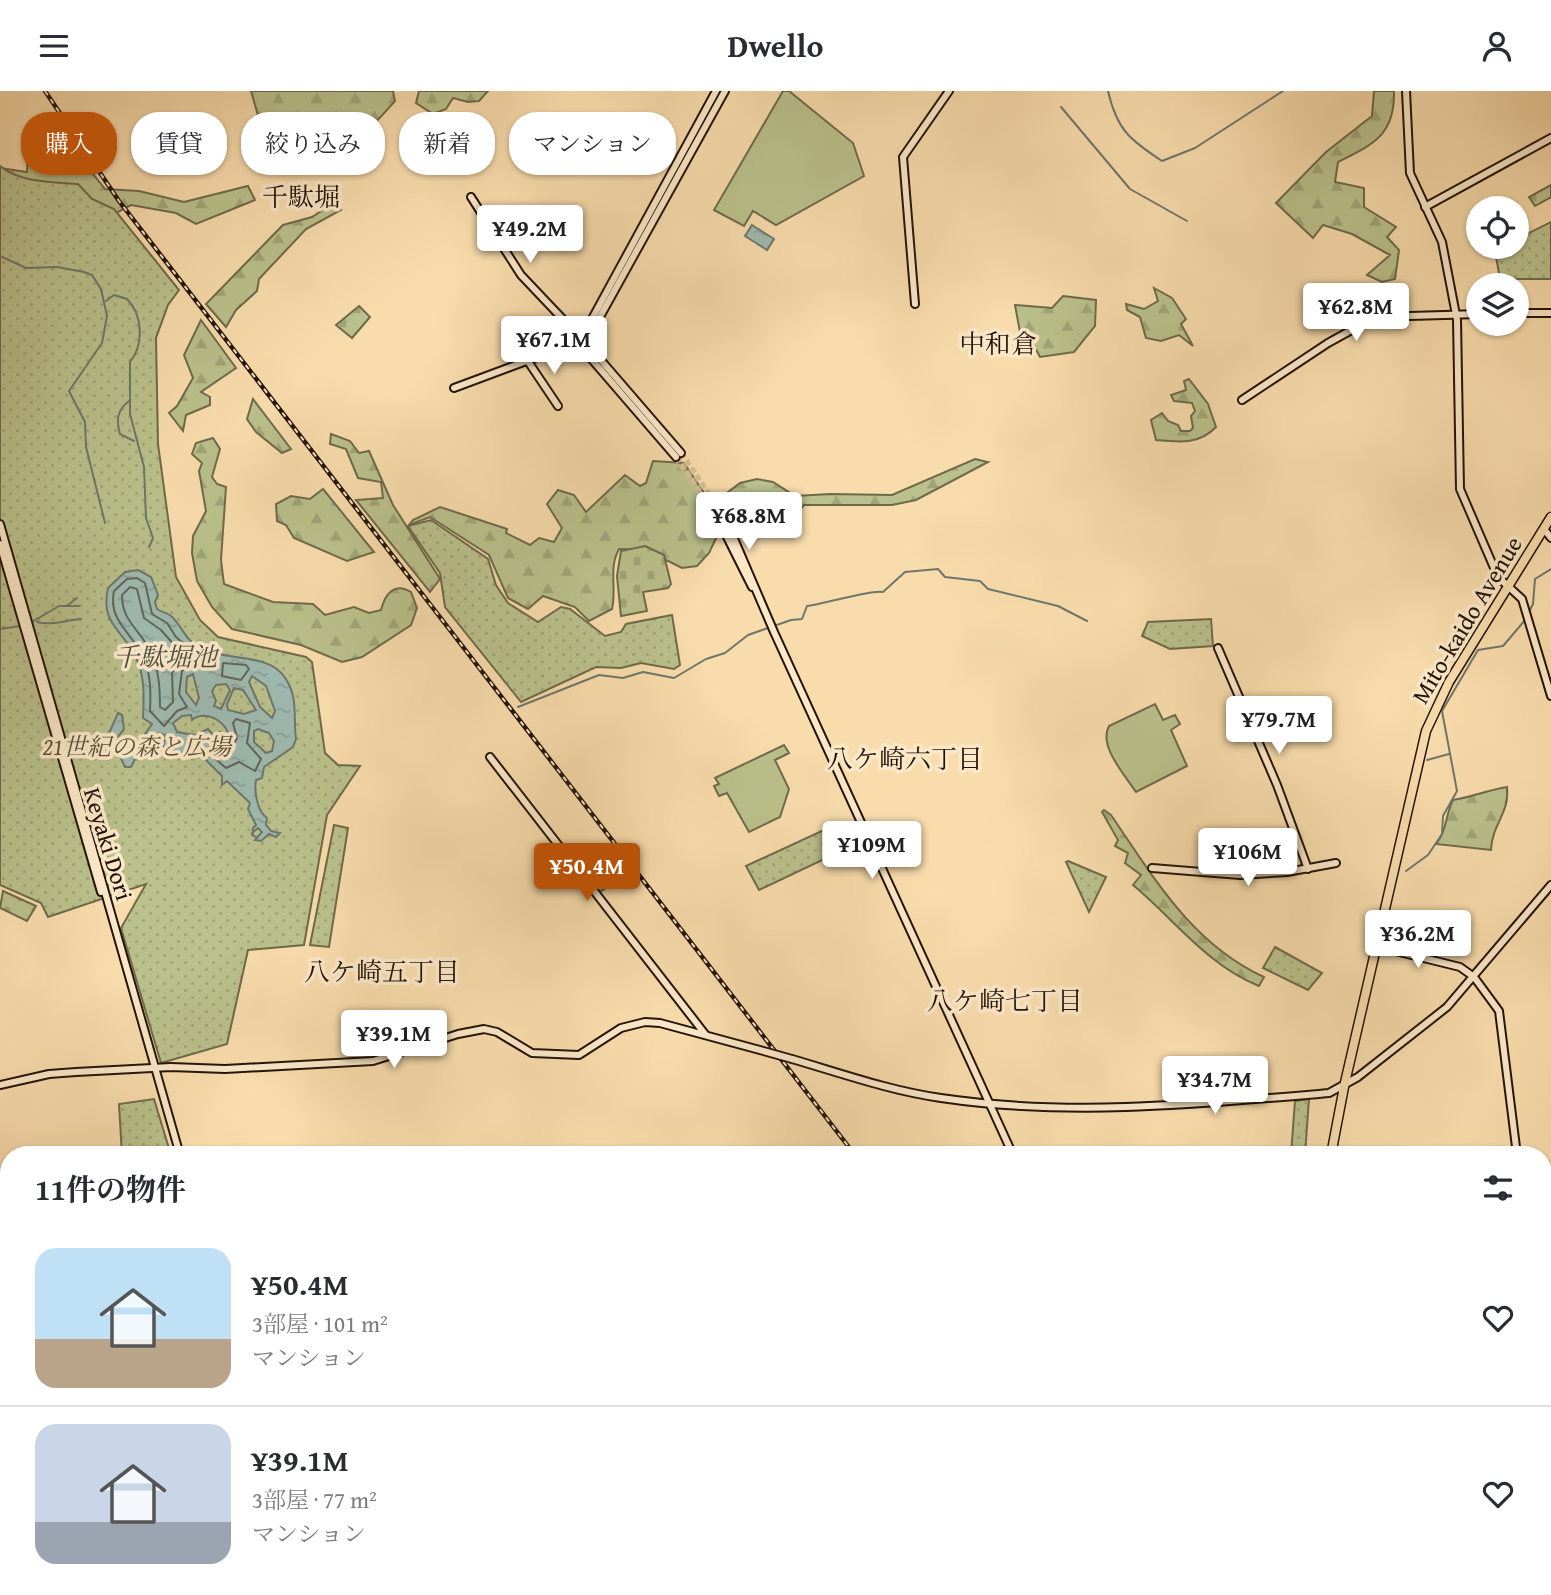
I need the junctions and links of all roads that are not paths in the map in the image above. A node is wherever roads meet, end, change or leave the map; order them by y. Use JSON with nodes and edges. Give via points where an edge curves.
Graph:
{"nodes":[{"id":1,"x":716,"y":91,"type":"edge"},
{"id":2,"x":725,"y":91,"type":"edge"},
{"id":3,"x":949,"y":91,"type":"edge"},
{"id":4,"x":1406,"y":91,"type":"edge"},
{"id":5,"x":1551,"y":138,"type":"edge"},
{"id":6,"x":471,"y":197,"type":"dead end"},
{"id":7,"x":1425,"y":207,"type":"junction"},
{"id":8,"x":633,"y":249,"type":"junction"},
{"id":9,"x":915,"y":304,"type":"dead end"},
{"id":10,"x":1529,"y":313,"type":"edge"},
{"id":11,"x":1551,"y":313,"type":"edge"},
{"id":12,"x":1456,"y":315,"type":"junction"},
{"id":13,"x":1466,"y":315,"type":"edge"},
{"id":14,"x":580,"y":341,"type":"junction"},
{"id":15,"x":517,"y":345,"type":"dead end"},
{"id":16,"x":528,"y":361,"type":"junction"},
{"id":17,"x":454,"y":389,"type":"dead end"},
{"id":18,"x":1242,"y":400,"type":"dead end"},
{"id":19,"x":558,"y":406,"type":"dead end"},
{"id":20,"x":678,"y":455,"type":"tunnel mouth"},
{"id":21,"x":723,"y":522,"type":"tunnel mouth"},
{"id":22,"x":1548,"y":523,"type":"edge"},
{"id":23,"x":0,"y":524,"type":"edge"},
{"id":24,"x":1551,"y":538,"type":"edge"},
{"id":25,"x":0,"y":544,"type":"edge"},
{"id":26,"x":10,"y":569,"type":"junction"},
{"id":27,"x":1509,"y":586,"type":"junction"},
{"id":28,"x":1218,"y":648,"type":"dead end"},
{"id":29,"x":1551,"y":697,"type":"edge"},
{"id":30,"x":490,"y":757,"type":"dead end"},
{"id":31,"x":1336,"y":863,"type":"dead end"},
{"id":32,"x":1152,"y":868,"type":"dead end"},
{"id":33,"x":1308,"y":869,"type":"junction"},
{"id":34,"x":1551,"y":885,"type":"edge"},
{"id":35,"x":1376,"y":946,"type":"junction"},
{"id":36,"x":1474,"y":978,"type":"junction"},
{"id":37,"x":705,"y":1034,"type":"junction"},
{"id":38,"x":153,"y":1067,"type":"junction"},
{"id":39,"x":0,"y":1084,"type":"edge"},
{"id":40,"x":1344,"y":1087,"type":"junction"},
{"id":41,"x":989,"y":1102,"type":"junction"},
{"id":42,"x":177,"y":1146,"type":"edge"},
{"id":43,"x":1009,"y":1146,"type":"edge"},
{"id":44,"x":1333,"y":1146,"type":"edge"},
{"id":45,"x":1516,"y":1146,"type":"edge"}],
"edges":[{"from":1,"to":8,"type":"street"},
{"from":2,"to":8,"type":"street"},
{"from":3,"to":9,"type":"street","via":[[903,157]]},
{"from":4,"to":7,"type":"street","via":[[1410,173]]},
{"from":5,"to":7,"type":"street"},
{"from":6,"to":14,"type":"street","via":[[511,262]]},
{"from":7,"to":12,"type":"street","via":[[1442,242]]},
{"from":8,"to":14,"type":"street","via":[[591,333]]},
{"from":10,"to":11,"type":"street"},
{"from":12,"to":13,"type":"street"},
{"from":12,"to":18,"type":"street","via":[[1375,317]]},
{"from":12,"to":27,"type":"street","via":[[1460,489],[1497,573]]},
{"from":14,"to":16,"type":"street"},
{"from":14,"to":20,"type":"street"},
{"from":15,"to":16,"type":"street"},
{"from":16,"to":17,"type":"street"},
{"from":16,"to":19,"type":"street"},
{"from":21,"to":41,"type":"street"},
{"from":22,"to":24,"type":"street"},
{"from":22,"to":27,"type":"highway","name":"Mito-kaido Avenue"},
{"from":23,"to":26,"type":"street","name":"Keyaki Dori"},
{"from":25,"to":26,"type":"street","name":"Keyaki Dori"},
{"from":26,"to":38,"type":"street","name":"Keyaki Dori"},
{"from":27,"to":29,"type":"street","via":[[1525,608]]},
{"from":27,"to":35,"type":"highway","name":"Mito-kaido Avenue","via":[[1430,720]]},
{"from":28,"to":33,"type":"street"},
{"from":30,"to":37,"type":"street"},
{"from":31,"to":33,"type":"street"},
{"from":32,"to":33,"type":"street","via":[[1241,875]]},
{"from":34,"to":36,"type":"street"},
{"from":35,"to":36,"type":"street","via":[[1460,967]]},
{"from":35,"to":40,"type":"highway","name":"Mito-kaido Avenue"},
{"from":36,"to":40,"type":"street","via":[[1430,1022]]},
{"from":36,"to":45,"type":"street","via":[[1501,1016]]},
{"from":37,"to":38,"type":"street","via":[[645,1022],[612,1032],[579,1055],[552,1055],[531,1053],[484,1029],[373,1061],[225,1069]]},
{"from":37,"to":41,"type":"street","bridge":true,"via":[[917,1094]]},
{"from":38,"to":39,"type":"street","via":[[50,1074]]},
{"from":38,"to":42,"type":"street","name":"Keyaki Dori"},
{"from":40,"to":41,"type":"street","via":[[1329,1093],[1167,1105]]},
{"from":40,"to":44,"type":"highway","name":"Mito-kaido Avenue"},
{"from":41,"to":43,"type":"street"}]}
